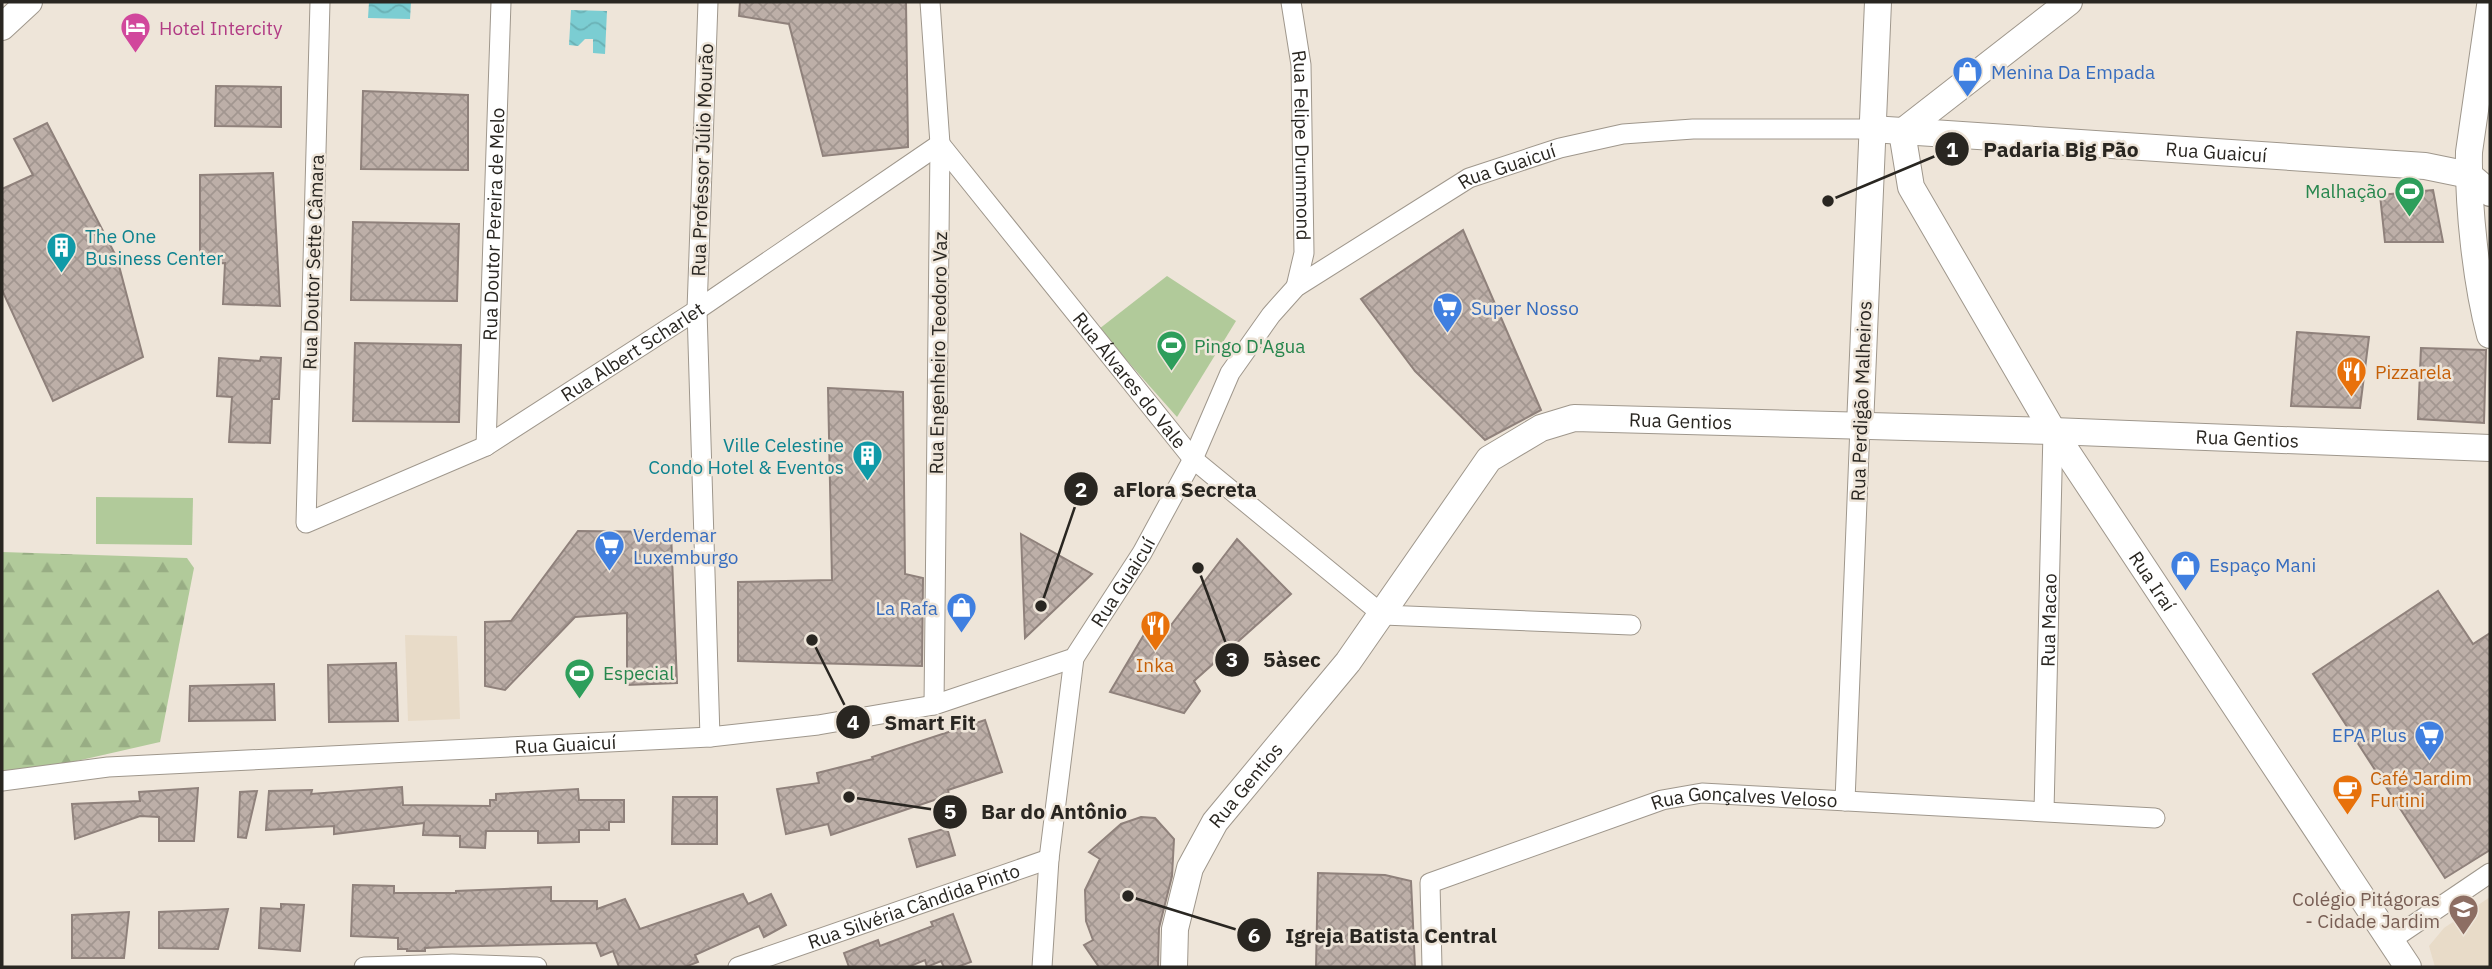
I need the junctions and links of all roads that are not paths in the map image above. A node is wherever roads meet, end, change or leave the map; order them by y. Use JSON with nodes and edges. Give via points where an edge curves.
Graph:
{"nodes":[{"id":1,"x":29,"y":2,"type":"edge"},
{"id":2,"x":320,"y":2,"type":"edge"},
{"id":3,"x":501,"y":2,"type":"edge"},
{"id":4,"x":708,"y":2,"type":"edge"},
{"id":5,"x":930,"y":2,"type":"edge"},
{"id":6,"x":1291,"y":2,"type":"edge"},
{"id":7,"x":1878,"y":2,"type":"edge"},
{"id":8,"x":2069,"y":2,"type":"edge"},
{"id":9,"x":2490,"y":6,"type":"edge"},
{"id":10,"x":2,"y":27,"type":"edge"},
{"id":11,"x":1872,"y":130,"type":"junction"},
{"id":12,"x":1902,"y":131,"type":"junction"},
{"id":13,"x":940,"y":144,"type":"junction"},
{"id":14,"x":2476,"y":164,"type":"edge"},
{"id":15,"x":2490,"y":193,"type":"edge"},
{"id":16,"x":1296,"y":287,"type":"junction"},
{"id":17,"x":697,"y":310,"type":"junction"},
{"id":18,"x":2490,"y":335,"type":"edge"},
{"id":19,"x":2029,"y":389,"type":"junction"},
{"id":20,"x":1860,"y":426,"type":"junction"},
{"id":21,"x":1996,"y":429,"type":"junction"},
{"id":22,"x":2053,"y":431,"type":"junction"},
{"id":23,"x":486,"y":446,"type":"junction"},
{"id":24,"x":2490,"y":448,"type":"edge"},
{"id":25,"x":1193,"y":459,"type":"junction"},
{"id":26,"x":306,"y":523,"type":"joint"},
{"id":27,"x":1383,"y":615,"type":"junction"},
{"id":28,"x":1631,"y":625,"type":"dead end"},
{"id":29,"x":1074,"y":658,"type":"junction"},
{"id":30,"x":934,"y":705,"type":"junction"},
{"id":31,"x":710,"y":737,"type":"junction"},
{"id":32,"x":2,"y":781,"type":"edge"},
{"id":33,"x":1845,"y":801,"type":"junction"},
{"id":34,"x":2044,"y":811,"type":"junction"},
{"id":35,"x":2155,"y":818,"type":"dead end"},
{"id":36,"x":1049,"y":859,"type":"junction"},
{"id":37,"x":2490,"y":873,"type":"edge"},
{"id":38,"x":2391,"y":940,"type":"junction"},
{"id":39,"x":364,"y":967,"type":"edge"},
{"id":40,"x":537,"y":967,"type":"edge"},
{"id":41,"x":738,"y":967,"type":"edge"},
{"id":42,"x":1042,"y":967,"type":"edge"},
{"id":43,"x":1174,"y":967,"type":"edge"},
{"id":44,"x":1432,"y":967,"type":"edge"},
{"id":45,"x":2409,"y":967,"type":"edge"}],
"edges":[{"from":1,"to":10,"type":"street"},
{"from":2,"to":26,"type":"street","name":"Rua Doutor Sette Câmara"},
{"from":3,"to":23,"type":"street","name":"Rua Doutor Pereira de Melo"},
{"from":4,"to":17,"type":"street","name":"Rua Professor Júlio Mourão"},
{"from":5,"to":13,"type":"street","name":"Rua Engenheiro Teodoro Vaz"},
{"from":6,"to":16,"type":"street","name":"Rua Felipe Drummond","via":[[1301,65],[1304,253]]},
{"from":7,"to":11,"type":"street","name":"Rua Perdigão Malheiros"},
{"from":8,"to":12,"type":"street"},
{"from":9,"to":14,"type":"street"},
{"from":11,"to":12,"type":"street","name":"Rua Guaicuí"},
{"from":11,"to":16,"type":"street","name":"Rua Guaicuí","via":[[1693,129],[1623,134],[1560,148],[1469,178]]},
{"from":11,"to":20,"type":"street","name":"Rua Perdigão Malheiros"},
{"from":12,"to":14,"type":"street","name":"Rua Guaicuí","via":[[2425,166]]},
{"from":12,"to":19,"type":"street","name":"Rua Iraí","via":[[1912,187]]},
{"from":13,"to":17,"type":"street","name":"Rua Albert Scharlet"},
{"from":13,"to":25,"type":"street","name":"Rua Álvares do Vale"},
{"from":13,"to":30,"type":"street","name":"Rua Engenheiro Teodoro Vaz"},
{"from":14,"to":15,"type":"street"},
{"from":14,"to":18,"type":"street","via":[[2469,206]]},
{"from":16,"to":25,"type":"street","name":"Rua Guaicuí","via":[[1230,373]]},
{"from":17,"to":23,"type":"street","name":"Rua Albert Scharlet"},
{"from":17,"to":31,"type":"street","name":"Rua Professor Júlio Mourão"},
{"from":19,"to":21,"type":"street","via":[[2016,411]]},
{"from":19,"to":22,"type":"street","name":"Rua Iraí"},
{"from":20,"to":21,"type":"street","name":"Rua Gentios"},
{"from":20,"to":27,"type":"street","name":"Rua Gentios","via":[[1574,418],[1541,428],[1489,459]]},
{"from":20,"to":33,"type":"street","name":"Rua Perdigão Malheiros"},
{"from":21,"to":22,"type":"street","name":"Rua Gentios"},
{"from":22,"to":24,"type":"street","name":"Rua Gentios"},
{"from":22,"to":34,"type":"street","name":"Rua Macao"},
{"from":22,"to":38,"type":"street","name":"Rua Iraí"},
{"from":23,"to":26,"type":"street","name":"Rua Albert Scharlet"},
{"from":25,"to":27,"type":"street","name":"Rua Álvares do Vale"},
{"from":25,"to":29,"type":"street","name":"Rua Guaicuí","via":[[1142,553]]},
{"from":27,"to":28,"type":"street"},
{"from":27,"to":43,"type":"street","name":"Rua Gentios","via":[[1215,822],[1189,868],[1175,929]]},
{"from":29,"to":30,"type":"street","name":"Rua Guaicuí"},
{"from":29,"to":36,"type":"street"},
{"from":30,"to":31,"type":"street","name":"Rua Guaicuí"},
{"from":31,"to":32,"type":"street","name":"Rua Guaicuí","via":[[108,767]]},
{"from":33,"to":34,"type":"street","name":"Rua Gonçalves Veloso"},
{"from":33,"to":44,"type":"street","name":"Rua Gonçalves Veloso","via":[[1702,793],[1662,800],[1430,883]]},
{"from":34,"to":35,"type":"street","name":"Rua Gonçalves Veloso"},
{"from":36,"to":41,"type":"street","name":"Rua Silvéria Cândida Pinto"},
{"from":36,"to":42,"type":"street"},
{"from":37,"to":38,"type":"street"},
{"from":38,"to":45,"type":"street","name":"Rua Iraí"},
{"from":39,"to":40,"type":"street"}]}
